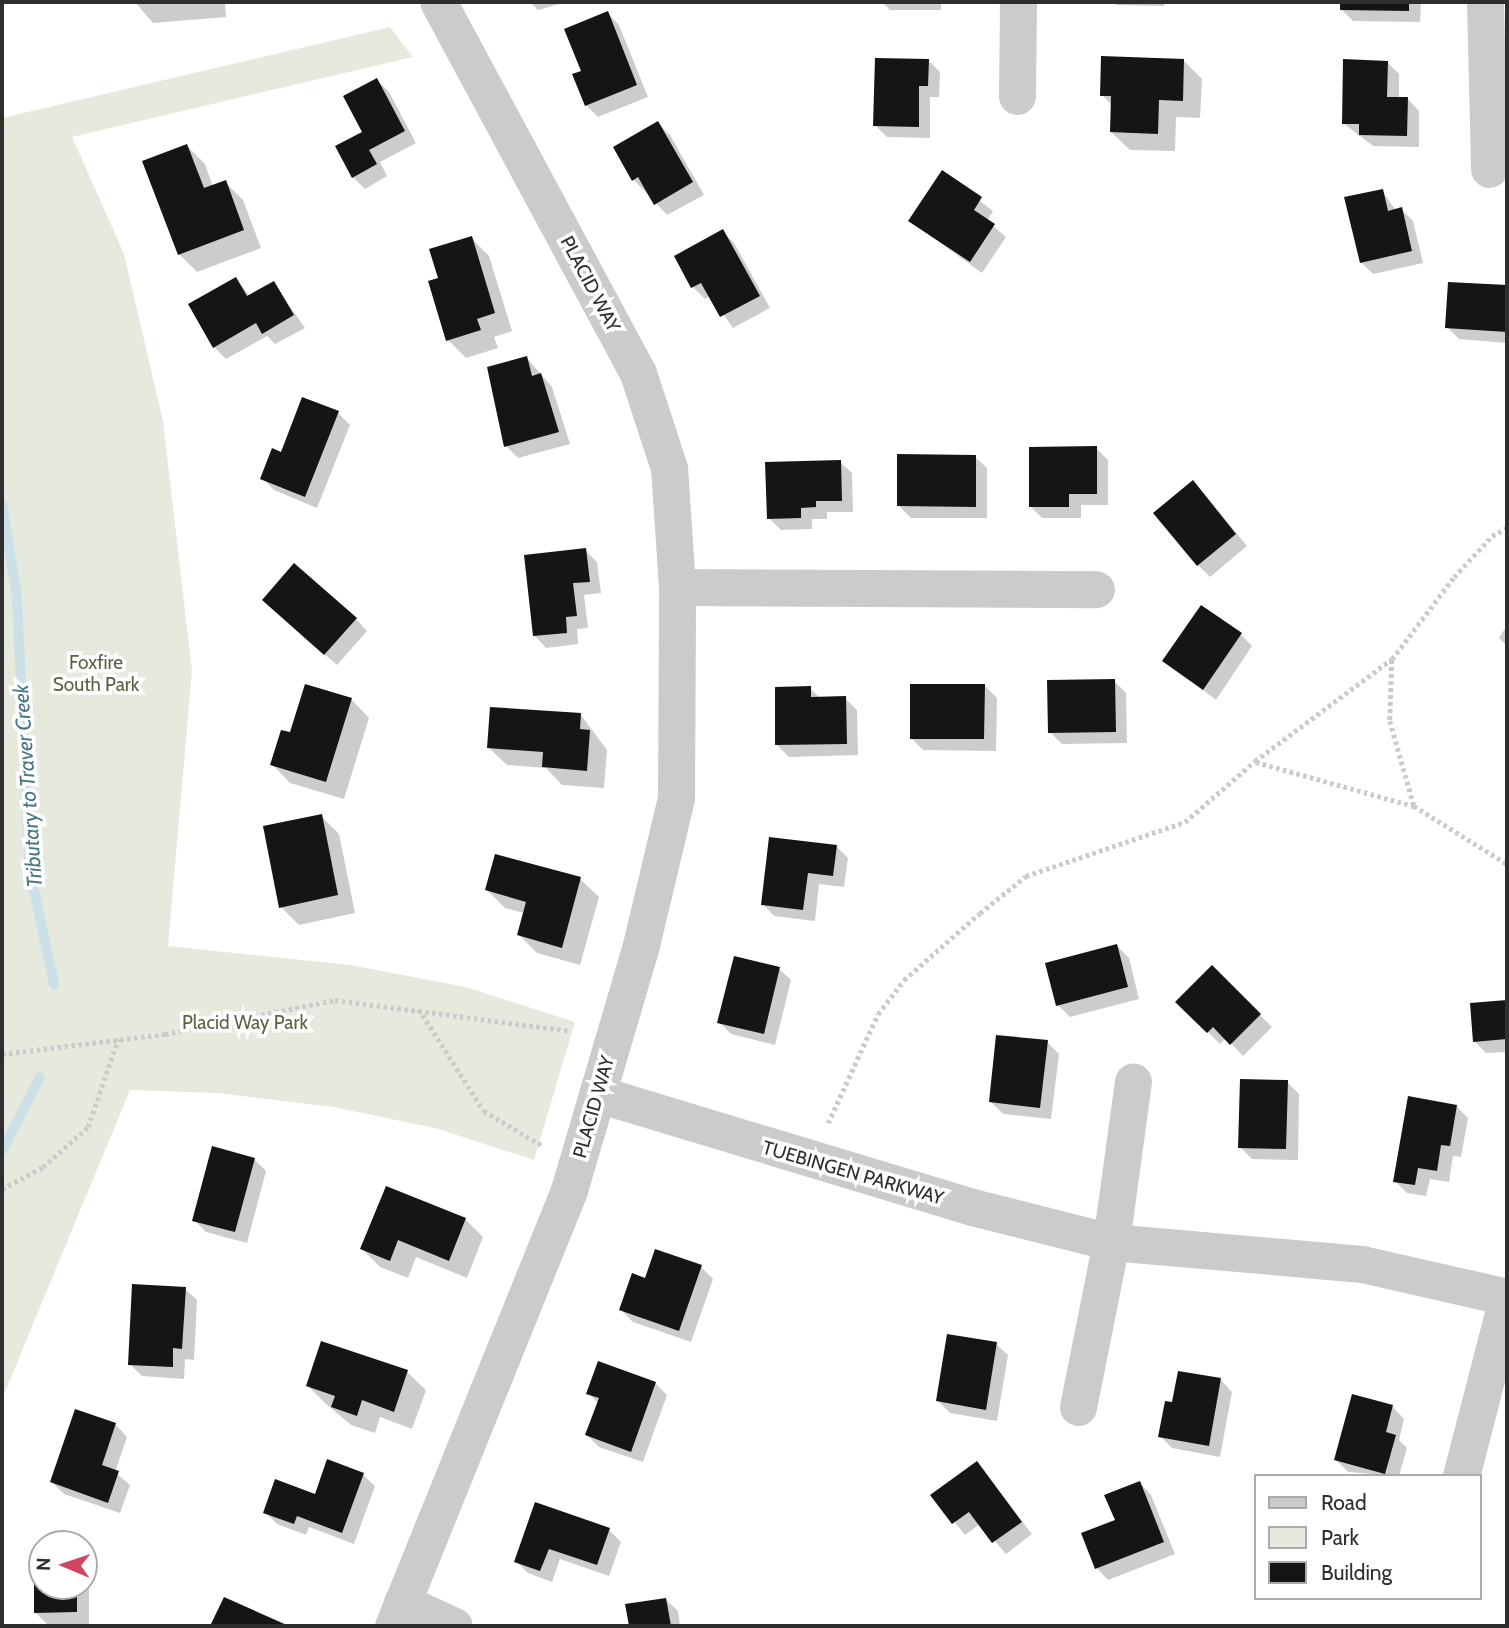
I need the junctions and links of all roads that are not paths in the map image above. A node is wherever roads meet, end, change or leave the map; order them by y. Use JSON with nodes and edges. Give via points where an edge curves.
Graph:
{"nodes":[{"id":1,"x":438,"y":2,"type":"edge"},
{"id":2,"x":1018,"y":2,"type":"edge"},
{"id":3,"x":1485,"y":2,"type":"edge"},
{"id":4,"x":1017,"y":96,"type":"dead end"},
{"id":5,"x":1489,"y":169,"type":"dead end"},
{"id":6,"x":677,"y":587,"type":"junction"},
{"id":7,"x":1096,"y":589,"type":"dead end"},
{"id":8,"x":1133,"y":1081,"type":"dead end"},
{"id":9,"x":598,"y":1094,"type":"junction"},
{"id":10,"x":1111,"y":1242,"type":"junction"},
{"id":11,"x":1507,"y":1298,"type":"edge"},
{"id":12,"x":1078,"y":1407,"type":"dead end"},
{"id":13,"x":1462,"y":1474,"type":"edge"},
{"id":14,"x":397,"y":1614,"type":"edge"},
{"id":15,"x":454,"y":1626,"type":"edge"}],
"edges":[{"from":1,"to":6,"type":"street","name":"PLACID WAY","via":[[638,373],[669,468]]},
{"from":2,"to":4,"type":"street"},
{"from":3,"to":5,"type":"street"},
{"from":6,"to":7,"type":"street"},
{"from":6,"to":9,"type":"street","name":"PLACID WAY","via":[[676,798],[641,946]]},
{"from":8,"to":10,"type":"street"},
{"from":9,"to":10,"type":"street","name":"TUEBINGEN PARKWAY","via":[[959,1203]]},
{"from":9,"to":14,"type":"street","name":"PLACID WAY","via":[[569,1190]]},
{"from":10,"to":11,"type":"street","name":"TUEBINGEN PARKWAY","via":[[1362,1264]]},
{"from":10,"to":12,"type":"street"},
{"from":11,"to":13,"type":"street","name":"TUEBINGEN PARKWAY"},
{"from":14,"to":15,"type":"street","name":"PLACID WAY"}]}
